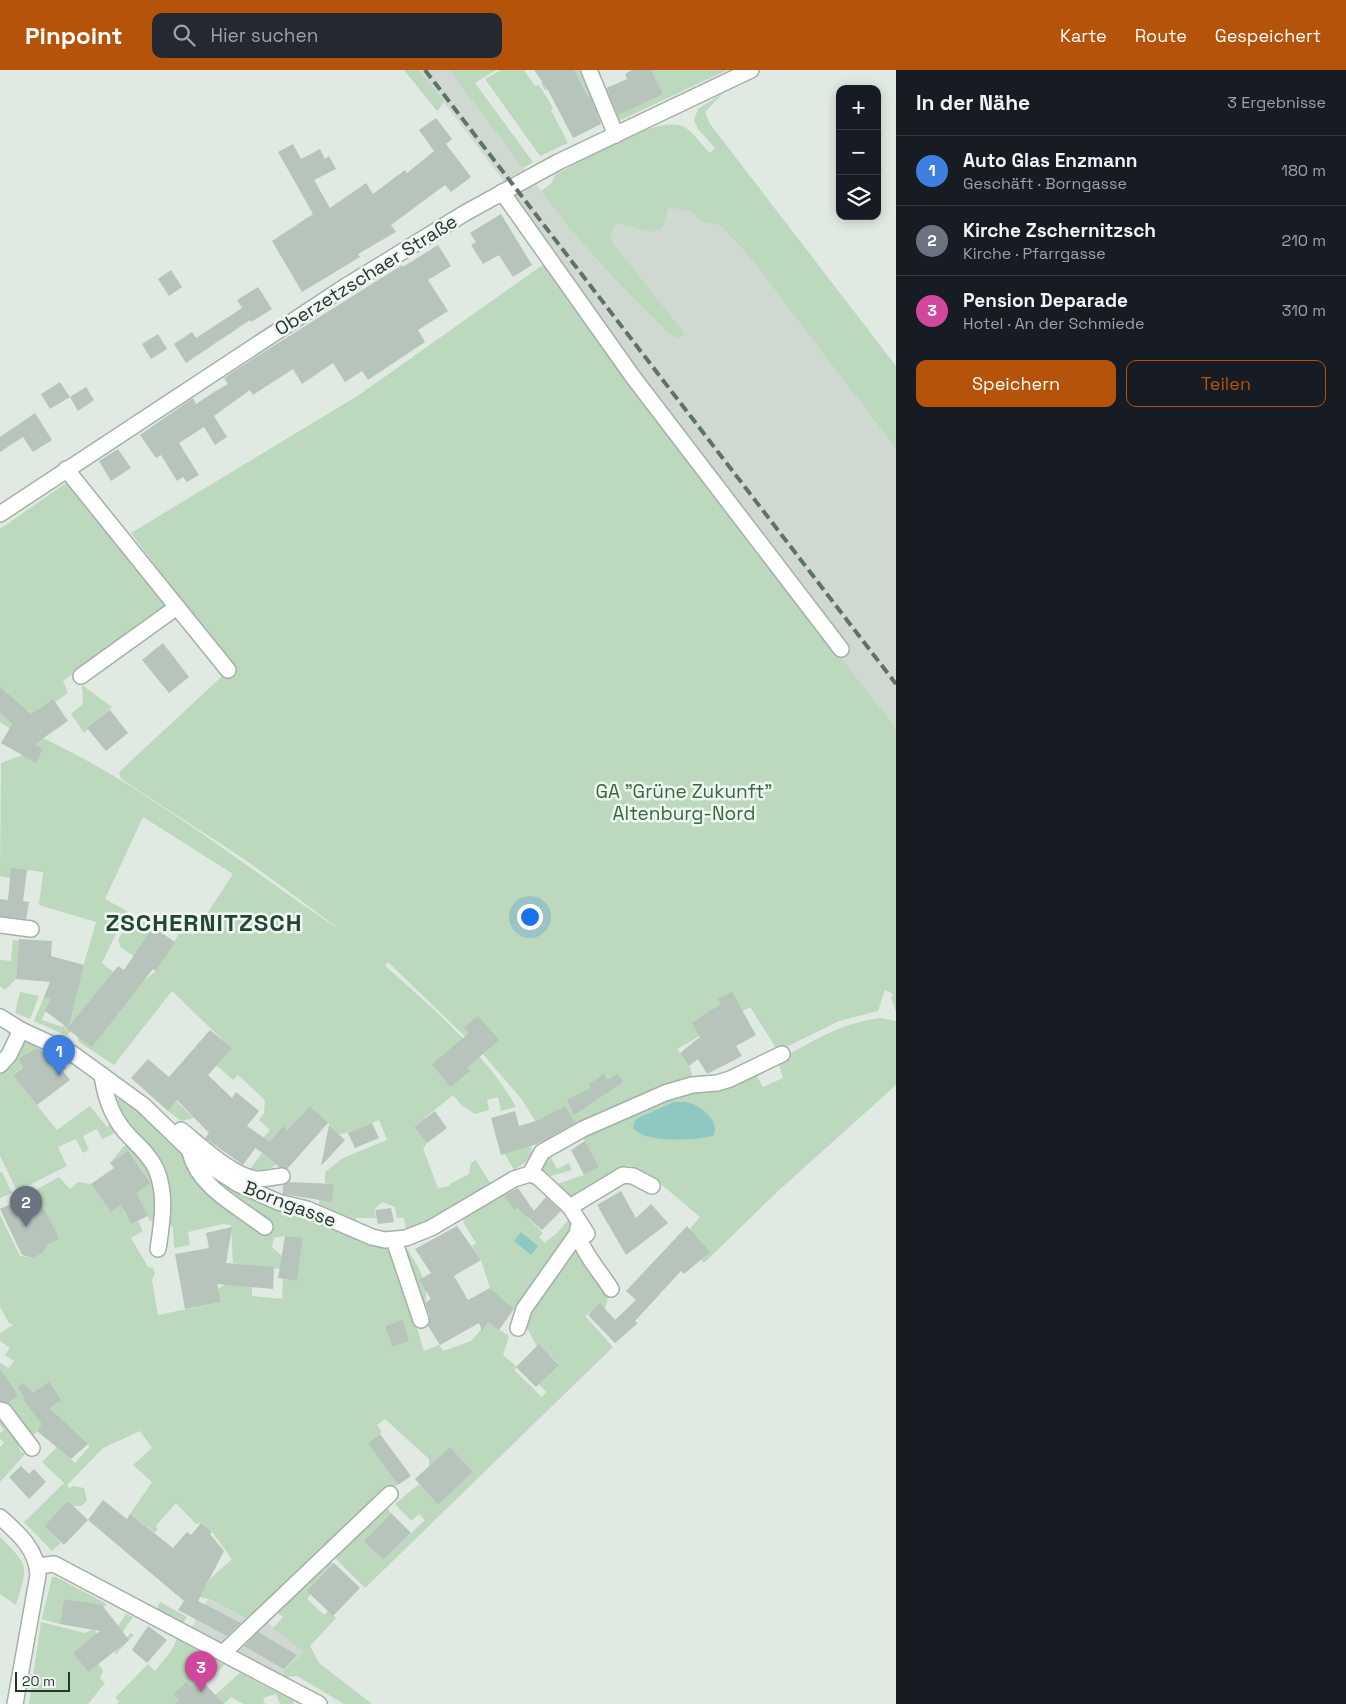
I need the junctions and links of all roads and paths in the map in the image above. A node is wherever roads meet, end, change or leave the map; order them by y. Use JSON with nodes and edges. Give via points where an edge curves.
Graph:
{"nodes":[{"id":1,"x":588,"y":70,"type":"edge"},
{"id":2,"x":751,"y":70,"type":"edge"},
{"id":3,"x":616,"y":135,"type":"junction"},
{"id":4,"x":502,"y":192,"type":"junction"},
{"id":5,"x":66,"y":469,"type":"junction"},
{"id":6,"x":0,"y":514,"type":"edge"},
{"id":7,"x":177,"y":607,"type":"junction"},
{"id":8,"x":841,"y":649,"type":"dead end"},
{"id":9,"x":228,"y":670,"type":"dead end"},
{"id":10,"x":81,"y":676,"type":"dead end"},
{"id":11,"x":0,"y":925,"type":"edge"},
{"id":12,"x":31,"y":929,"type":"dead end"},
{"id":13,"x":0,"y":1017,"type":"edge"},
{"id":14,"x":21,"y":1030,"type":"junction"},
{"id":15,"x":782,"y":1054,"type":"dead end"},
{"id":16,"x":0,"y":1065,"type":"edge"},
{"id":17,"x":102,"y":1075,"type":"junction"},
{"id":18,"x":156,"y":1117,"type":"junction"},
{"id":19,"x":190,"y":1150,"type":"junction"},
{"id":20,"x":530,"y":1174,"type":"junction"},
{"id":21,"x":282,"y":1176,"type":"dead end"},
{"id":22,"x":652,"y":1186,"type":"dead end"},
{"id":23,"x":570,"y":1207,"type":"junction"},
{"id":24,"x":265,"y":1228,"type":"dead end"},
{"id":25,"x":581,"y":1230,"type":"junction"},
{"id":26,"x":394,"y":1240,"type":"junction"},
{"id":27,"x":158,"y":1249,"type":"dead end"},
{"id":28,"x":611,"y":1289,"type":"dead end"},
{"id":29,"x":420,"y":1320,"type":"dead end"},
{"id":30,"x":518,"y":1328,"type":"dead end"},
{"id":31,"x":0,"y":1410,"type":"edge"},
{"id":32,"x":32,"y":1448,"type":"dead end"},
{"id":33,"x":390,"y":1494,"type":"dead end"},
{"id":34,"x":0,"y":1517,"type":"edge"},
{"id":35,"x":37,"y":1566,"type":"junction"},
{"id":36,"x":223,"y":1653,"type":"junction"},
{"id":37,"x":16,"y":1704,"type":"edge"},
{"id":38,"x":319,"y":1704,"type":"edge"}],
"edges":[{"from":1,"to":3,"type":"street"},
{"from":2,"to":3,"type":"street","name":"Oberzetzschaer Straße"},
{"from":3,"to":4,"type":"street","name":"Oberzetzschaer Straße"},
{"from":4,"to":5,"type":"street","name":"Oberzetzschaer Straße","via":[[343,288]]},
{"from":4,"to":8,"type":"street","via":[[633,377]]},
{"from":5,"to":6,"type":"street","name":"Oberzetzschaer Straße"},
{"from":5,"to":7,"type":"street"},
{"from":7,"to":9,"type":"street"},
{"from":7,"to":10,"type":"street"},
{"from":11,"to":12,"type":"street"},
{"from":13,"to":14,"type":"street","name":"Borngasse"},
{"from":14,"to":16,"type":"street"},
{"from":14,"to":17,"type":"street","name":"Borngasse","via":[[73,1054]]},
{"from":15,"to":20,"type":"street","via":[[730,1079],[665,1093],[582,1129],[542,1152]]},
{"from":17,"to":18,"type":"street","name":"Borngasse"},
{"from":17,"to":27,"type":"street","via":[[104,1094],[127,1138],[145,1153],[156,1168],[162,1219]]},
{"from":18,"to":19,"type":"street","name":"Borngasse"},
{"from":18,"to":21,"type":"street","via":[[182,1130],[244,1175],[258,1179]]},
{"from":19,"to":24,"type":"street","via":[[200,1175]]},
{"from":19,"to":26,"type":"street","name":"Borngasse","via":[[218,1172],[258,1194],[314,1212],[372,1237]]},
{"from":20,"to":23,"type":"street","via":[[538,1177]]},
{"from":20,"to":26,"type":"street","name":"Borngasse","via":[[508,1182],[425,1232]]},
{"from":22,"to":23,"type":"street","via":[[633,1176],[623,1175]]},
{"from":23,"to":25,"type":"street"},
{"from":25,"to":28,"type":"street","via":[[582,1246]]},
{"from":25,"to":30,"type":"street","via":[[524,1309]]},
{"from":26,"to":29,"type":"street"},
{"from":31,"to":32,"type":"street"},
{"from":33,"to":36,"type":"street"},
{"from":34,"to":35,"type":"street","via":[[26,1542]]},
{"from":35,"to":36,"type":"street","via":[[54,1564]]},
{"from":35,"to":37,"type":"street"},
{"from":36,"to":38,"type":"street"}]}
